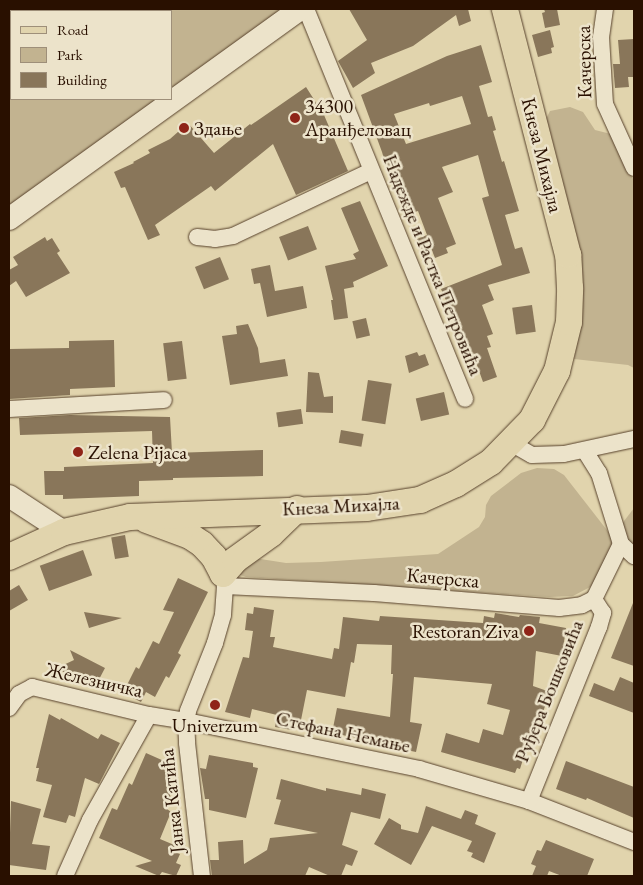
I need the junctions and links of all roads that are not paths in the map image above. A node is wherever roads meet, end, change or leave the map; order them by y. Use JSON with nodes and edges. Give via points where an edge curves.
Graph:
{"nodes":[{"id":1,"x":300,"y":9,"type":"edge"},
{"id":2,"x":306,"y":9,"type":"edge"},
{"id":3,"x":605,"y":9,"type":"edge"},
{"id":4,"x":505,"y":10,"type":"edge"},
{"id":5,"x":634,"y":168,"type":"edge"},
{"id":6,"x":371,"y":171,"type":"junction"},
{"id":7,"x":9,"y":219,"type":"edge"},
{"id":8,"x":197,"y":236,"type":"dead end"},
{"id":9,"x":465,"y":399,"type":"dead end"},
{"id":10,"x":164,"y":400,"type":"dead end"},
{"id":11,"x":9,"y":410,"type":"edge"},
{"id":12,"x":634,"y":438,"type":"edge"},
{"id":13,"x":511,"y":443,"type":"junction"},
{"id":14,"x":585,"y":450,"type":"junction"},
{"id":15,"x":9,"y":496,"type":"edge"},
{"id":16,"x":297,"y":509,"type":"junction"},
{"id":17,"x":137,"y":517,"type":"junction"},
{"id":18,"x":64,"y":532,"type":"junction"},
{"id":19,"x":622,"y":544,"type":"junction"},
{"id":20,"x":634,"y":556,"type":"edge"},
{"id":21,"x":9,"y":557,"type":"edge"},
{"id":22,"x":224,"y":580,"type":"junction"},
{"id":23,"x":594,"y":599,"type":"junction"},
{"id":24,"x":9,"y":708,"type":"edge"},
{"id":25,"x":149,"y":715,"type":"junction"},
{"id":26,"x":186,"y":721,"type":"junction"},
{"id":27,"x":529,"y":801,"type":"junction"},
{"id":28,"x":634,"y":842,"type":"edge"},
{"id":29,"x":65,"y":876,"type":"edge"},
{"id":30,"x":202,"y":876,"type":"edge"}],
"edges":[{"from":1,"to":7,"type":"street"},
{"from":2,"to":6,"type":"street","name":"Надежде и Растка Петровића"},
{"from":3,"to":5,"type":"street","name":"Качерска","via":[[602,38],[604,104]]},
{"from":4,"to":13,"type":"main road","name":"Кнеза Михајла","via":[[568,255],[570,288],[569,322],[557,371],[532,420]]},
{"from":6,"to":8,"type":"street","via":[[233,236],[215,239]]},
{"from":6,"to":9,"type":"street","name":"Надежде и Растка Петровића"},
{"from":10,"to":11,"type":"street"},
{"from":12,"to":14,"type":"street"},
{"from":13,"to":14,"type":"street","via":[[532,455]]},
{"from":13,"to":16,"type":"main road","name":"Кнеза Михајла","via":[[491,462],[420,500],[367,508]]},
{"from":14,"to":19,"type":"street","via":[[599,473]]},
{"from":15,"to":18,"type":"street"},
{"from":16,"to":17,"type":"main road","name":"Кнеза Михајла"},
{"from":16,"to":22,"type":"main road","via":[[271,534],[235,560]]},
{"from":17,"to":18,"type":"main road","name":"Кнеза Михајла"},
{"from":17,"to":22,"type":"main road","via":[[190,536],[202,544],[214,556]]},
{"from":18,"to":21,"type":"main road","name":"Кнеза Михајла"},
{"from":19,"to":20,"type":"street"},
{"from":19,"to":23,"type":"street"},
{"from":22,"to":23,"type":"street","name":"Качерска","via":[[559,608],[582,605]]},
{"from":22,"to":26,"type":"street","via":[[224,615],[220,630]]},
{"from":23,"to":27,"type":"street","name":"Руђера Бошковића","via":[[603,613]]},
{"from":24,"to":25,"type":"street","name":"Железничка","via":[[19,694],[32,688]]},
{"from":25,"to":26,"type":"street","name":"Железничка"},
{"from":25,"to":29,"type":"street","via":[[90,820]]},
{"from":26,"to":27,"type":"street","name":"Стефана Немање","via":[[418,769]]},
{"from":26,"to":30,"type":"street","name":"Јанка Катића"},
{"from":27,"to":28,"type":"street","name":"Стефана Немање"}]}
